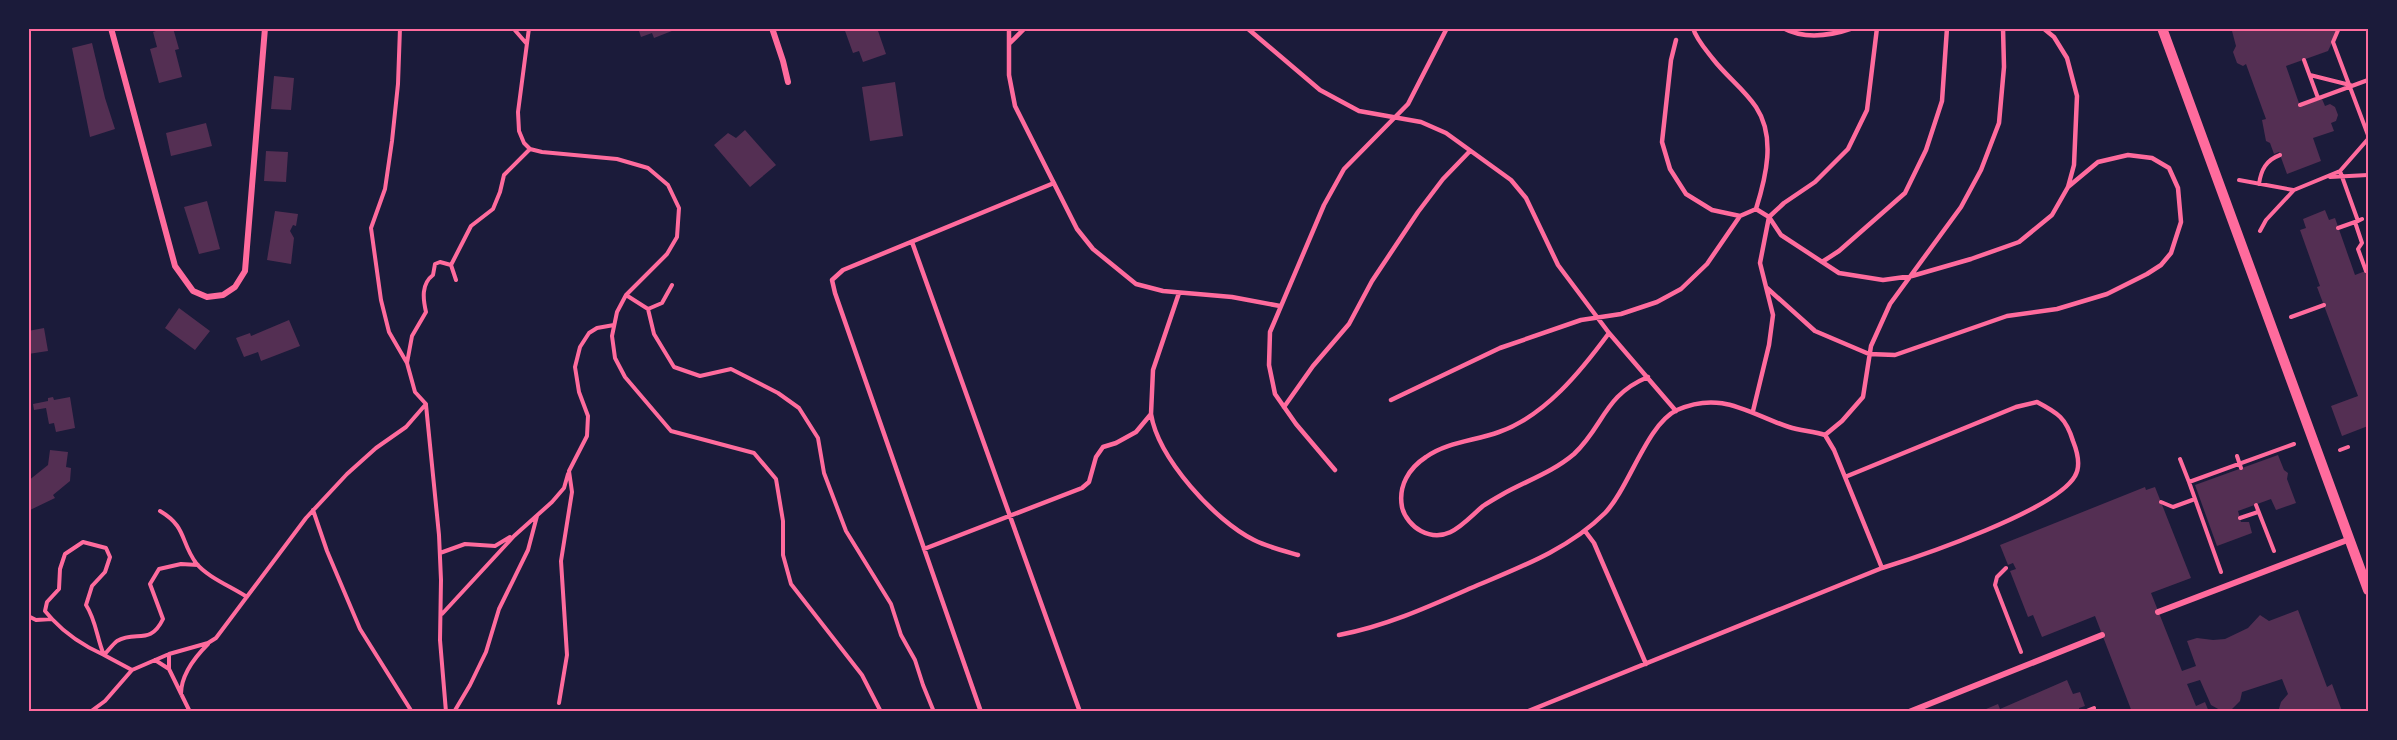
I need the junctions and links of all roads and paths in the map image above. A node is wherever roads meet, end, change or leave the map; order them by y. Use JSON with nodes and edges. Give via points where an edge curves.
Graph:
{"nodes":[{"id":1,"x":111,"y":28,"type":"edge"},
{"id":2,"x":265,"y":28,"type":"edge"},
{"id":3,"x":400,"y":28,"type":"edge"},
{"id":4,"x":513,"y":28,"type":"edge"},
{"id":5,"x":529,"y":28,"type":"edge"},
{"id":6,"x":772,"y":28,"type":"edge"},
{"id":7,"x":1009,"y":28,"type":"edge"},
{"id":8,"x":1025,"y":28,"type":"edge"},
{"id":9,"x":1247,"y":28,"type":"edge"},
{"id":10,"x":1447,"y":28,"type":"edge"},
{"id":11,"x":1693,"y":28,"type":"edge"},
{"id":12,"x":1783,"y":28,"type":"edge"},
{"id":13,"x":1853,"y":28,"type":"edge"},
{"id":14,"x":1876,"y":28,"type":"edge"},
{"id":15,"x":1947,"y":28,"type":"edge"},
{"id":16,"x":2003,"y":28,"type":"edge"},
{"id":17,"x":2043,"y":28,"type":"edge"},
{"id":18,"x":2162,"y":28,"type":"edge"},
{"id":19,"x":2339,"y":28,"type":"edge"},
{"id":20,"x":1676,"y":40,"type":"dead end"},
{"id":21,"x":1010,"y":43,"type":"junction"},
{"id":22,"x":526,"y":44,"type":"junction"},
{"id":23,"x":2304,"y":60,"type":"dead end"},
{"id":24,"x":2310,"y":75,"type":"junction"},
{"id":25,"x":2368,"y":80,"type":"edge"},
{"id":26,"x":788,"y":82,"type":"dead end"},
{"id":27,"x":2351,"y":86,"type":"junction"},
{"id":28,"x":2319,"y":98,"type":"junction"},
{"id":29,"x":2300,"y":105,"type":"dead end"},
{"id":30,"x":1394,"y":118,"type":"junction"},
{"id":31,"x":2368,"y":137,"type":"edge"},
{"id":32,"x":530,"y":149,"type":"junction"},
{"id":33,"x":1470,"y":151,"type":"junction"},
{"id":34,"x":2280,"y":154,"type":"dead end"},
{"id":35,"x":2340,"y":171,"type":"junction"},
{"id":36,"x":2368,"y":175,"type":"edge"},
{"id":37,"x":2330,"y":177,"type":"junction"},
{"id":38,"x":2342,"y":177,"type":"junction"},
{"id":39,"x":2239,"y":180,"type":"dead end"},
{"id":40,"x":1054,"y":183,"type":"junction"},
{"id":41,"x":2259,"y":184,"type":"junction"},
{"id":42,"x":2068,"y":187,"type":"junction"},
{"id":43,"x":2294,"y":190,"type":"junction"},
{"id":44,"x":1756,"y":209,"type":"junction"},
{"id":45,"x":1740,"y":216,"type":"junction"},
{"id":46,"x":1769,"y":217,"type":"junction"},
{"id":47,"x":2358,"y":221,"type":"junction"},
{"id":48,"x":2338,"y":228,"type":"dead end"},
{"id":49,"x":2260,"y":231,"type":"dead end"},
{"id":50,"x":912,"y":242,"type":"junction"},
{"id":51,"x":1822,"y":262,"type":"junction"},
{"id":52,"x":451,"y":265,"type":"junction"},
{"id":53,"x":2366,"y":271,"type":"dead end"},
{"id":54,"x":1912,"y":276,"type":"junction"},
{"id":55,"x":456,"y":280,"type":"dead end"},
{"id":56,"x":672,"y":285,"type":"dead end"},
{"id":57,"x":1767,"y":288,"type":"junction"},
{"id":58,"x":1179,"y":293,"type":"junction"},
{"id":59,"x":626,"y":295,"type":"junction"},
{"id":60,"x":2324,"y":305,"type":"dead end"},
{"id":61,"x":1280,"y":306,"type":"junction"},
{"id":62,"x":648,"y":309,"type":"junction"},
{"id":63,"x":1597,"y":317,"type":"junction"},
{"id":64,"x":2290,"y":317,"type":"dead end"},
{"id":65,"x":614,"y":325,"type":"junction"},
{"id":66,"x":1610,"y":333,"type":"junction"},
{"id":67,"x":1869,"y":354,"type":"junction"},
{"id":68,"x":407,"y":363,"type":"junction"},
{"id":69,"x":1648,"y":377,"type":"junction"},
{"id":70,"x":1391,"y":400,"type":"dead end"},
{"id":71,"x":426,"y":404,"type":"junction"},
{"id":72,"x":1284,"y":407,"type":"junction"},
{"id":73,"x":1676,"y":411,"type":"junction"},
{"id":74,"x":1753,"y":411,"type":"junction"},
{"id":75,"x":1151,"y":414,"type":"junction"},
{"id":76,"x":1825,"y":435,"type":"junction"},
{"id":77,"x":2294,"y":444,"type":"dead end"},
{"id":78,"x":2348,"y":447,"type":"dead end"},
{"id":79,"x":2340,"y":450,"type":"dead end"},
{"id":80,"x":2237,"y":456,"type":"dead end"},
{"id":81,"x":2180,"y":459,"type":"dead end"},
{"id":82,"x":2241,"y":466,"type":"junction"},
{"id":83,"x":1335,"y":470,"type":"dead end"},
{"id":84,"x":569,"y":471,"type":"junction"},
{"id":85,"x":1845,"y":477,"type":"junction"},
{"id":86,"x":2189,"y":482,"type":"junction"},
{"id":87,"x":2195,"y":499,"type":"junction"},
{"id":88,"x":2161,"y":502,"type":"dead end"},
{"id":89,"x":2256,"y":505,"type":"dead end"},
{"id":90,"x":313,"y":510,"type":"junction"},
{"id":91,"x":160,"y":511,"type":"dead end"},
{"id":92,"x":2258,"y":512,"type":"junction"},
{"id":93,"x":1011,"y":515,"type":"junction"},
{"id":94,"x":537,"y":516,"type":"junction"},
{"id":95,"x":2240,"y":518,"type":"dead end"},
{"id":96,"x":1585,"y":531,"type":"junction"},
{"id":97,"x":514,"y":536,"type":"junction"},
{"id":98,"x":2350,"y":539,"type":"junction"},
{"id":99,"x":924,"y":549,"type":"junction"},
{"id":100,"x":2274,"y":551,"type":"dead end"},
{"id":101,"x":440,"y":553,"type":"junction"},
{"id":102,"x":1298,"y":555,"type":"dead end"},
{"id":103,"x":198,"y":565,"type":"junction"},
{"id":104,"x":1882,"y":568,"type":"junction"},
{"id":105,"x":2006,"y":568,"type":"dead end"},
{"id":106,"x":2221,"y":572,"type":"dead end"},
{"id":107,"x":2368,"y":590,"type":"edge"},
{"id":108,"x":247,"y":597,"type":"junction"},
{"id":109,"x":2158,"y":612,"type":"dead end"},
{"id":110,"x":441,"y":615,"type":"junction"},
{"id":111,"x":28,"y":616,"type":"edge"},
{"id":112,"x":52,"y":619,"type":"junction"},
{"id":113,"x":1339,"y":635,"type":"dead end"},
{"id":114,"x":2102,"y":635,"type":"dead end"},
{"id":115,"x":208,"y":643,"type":"junction"},
{"id":116,"x":2021,"y":652,"type":"dead end"},
{"id":117,"x":169,"y":654,"type":"junction"},
{"id":118,"x":104,"y":655,"type":"junction"},
{"id":119,"x":154,"y":660,"type":"junction"},
{"id":120,"x":1646,"y":664,"type":"junction"},
{"id":121,"x":169,"y":669,"type":"junction"},
{"id":122,"x":132,"y":670,"type":"junction"},
{"id":123,"x":182,"y":696,"type":"junction"},
{"id":124,"x":559,"y":704,"type":"dead end"},
{"id":125,"x":2094,"y":708,"type":"dead end"},
{"id":126,"x":2083,"y":710,"type":"edge"},
{"id":127,"x":90,"y":711,"type":"edge"},
{"id":128,"x":190,"y":711,"type":"edge"},
{"id":129,"x":412,"y":711,"type":"edge"},
{"id":130,"x":446,"y":711,"type":"edge"},
{"id":131,"x":454,"y":711,"type":"edge"},
{"id":132,"x":881,"y":711,"type":"edge"},
{"id":133,"x":934,"y":711,"type":"edge"},
{"id":134,"x":981,"y":711,"type":"edge"},
{"id":135,"x":1080,"y":711,"type":"edge"},
{"id":136,"x":1526,"y":711,"type":"edge"},
{"id":137,"x":1909,"y":711,"type":"edge"}],
"edges":[{"from":1,"to":2,"type":"street","via":[[176,266],[193,291],[207,297],[235,287],[245,271]]},
{"from":3,"to":68,"type":"path","via":[[392,141],[385,189],[371,228],[389,332]]},
{"from":4,"to":22,"type":"path"},
{"from":5,"to":22,"type":"path"},
{"from":6,"to":26,"type":"street"},
{"from":7,"to":21,"type":"lane"},
{"from":8,"to":21,"type":"lane"},
{"from":9,"to":30,"type":"lane","via":[[1320,90],[1359,111]]},
{"from":10,"to":30,"type":"lane","via":[[1408,104]]},
{"from":11,"to":44,"type":"lane","via":[[1722,70],[1757,109],[1768,140],[1765,179]]},
{"from":12,"to":13,"type":"lane","via":[[1795,35],[1818,36]]},
{"from":14,"to":46,"type":"lane","via":[[1867,110],[1848,149],[1815,182]]},
{"from":15,"to":51,"type":"lane","via":[[1942,101],[1926,150],[1905,193]]},
{"from":16,"to":54,"type":"lane","via":[[1999,123],[1991,147],[1961,207]]},
{"from":17,"to":42,"type":"lane","via":[[2067,58],[2077,96],[2074,165]]},
{"from":18,"to":98,"type":"street"},
{"from":19,"to":27,"type":"path","via":[[2333,42]]},
{"from":20,"to":45,"type":"lane","via":[[1662,142],[1670,169],[1686,194],[1712,210]]},
{"from":21,"to":40,"type":"lane","via":[[1009,75],[1015,106]]},
{"from":22,"to":32,"type":"path","via":[[518,112],[519,131]]},
{"from":23,"to":24,"type":"path"},
{"from":24,"to":27,"type":"path"},
{"from":24,"to":28,"type":"path"},
{"from":25,"to":27,"type":"path"},
{"from":27,"to":28,"type":"path"},
{"from":27,"to":31,"type":"path"},
{"from":28,"to":29,"type":"path"},
{"from":30,"to":33,"type":"lane","via":[[1421,122],[1446,133]]},
{"from":30,"to":61,"type":"lane","via":[[1344,169]]},
{"from":31,"to":35,"type":"path"},
{"from":32,"to":52,"type":"path","via":[[504,175],[493,209],[471,226]]},
{"from":32,"to":59,"type":"path","via":[[617,159],[648,168],[668,184],[679,208],[678,237],[667,254]]},
{"from":33,"to":63,"type":"lane","via":[[1511,180],[1526,198],[1558,265]]},
{"from":33,"to":72,"type":"lane","via":[[1430,195],[1372,281],[1349,324]]},
{"from":34,"to":41,"type":"path","via":[[2266,164]]},
{"from":35,"to":37,"type":"path"},
{"from":35,"to":38,"type":"path"},
{"from":36,"to":38,"type":"path"},
{"from":37,"to":38,"type":"path"},
{"from":37,"to":43,"type":"path"},
{"from":38,"to":47,"type":"path"},
{"from":39,"to":41,"type":"path"},
{"from":40,"to":50,"type":"lane"},
{"from":40,"to":58,"type":"lane","via":[[1077,229],[1092,249],[1136,284]]},
{"from":41,"to":43,"type":"path"},
{"from":42,"to":54,"type":"lane","via":[[2052,215],[2019,242]]},
{"from":42,"to":67,"type":"lane","via":[[2098,162],[2128,155],[2152,158],[2169,168],[2178,188],[2181,222],[2171,253],[2147,274],[2107,294],[2057,309],[2007,316],[1895,355]]},
{"from":43,"to":49,"type":"path"},
{"from":44,"to":45,"type":"lane"},
{"from":44,"to":46,"type":"lane"},
{"from":45,"to":63,"type":"lane","via":[[1707,264],[1681,289],[1657,302]]},
{"from":46,"to":51,"type":"lane","via":[[1781,235]]},
{"from":46,"to":57,"type":"lane","via":[[1760,263]]},
{"from":47,"to":48,"type":"path"},
{"from":47,"to":53,"type":"path","via":[[2362,243],[2358,249]]},
{"from":50,"to":93,"type":"lane"},
{"from":50,"to":99,"type":"lane","via":[[843,270],[832,280]]},
{"from":51,"to":54,"type":"lane","via":[[1839,273],[1883,280]]},
{"from":52,"to":55,"type":"path"},
{"from":52,"to":68,"type":"path","via":[[435,264],[428,278],[422,294],[426,312],[412,336]]},
{"from":54,"to":67,"type":"lane","via":[[1890,304]]},
{"from":56,"to":62,"type":"path","via":[[662,303]]},
{"from":57,"to":67,"type":"lane","via":[[1815,331]]},
{"from":57,"to":74,"type":"lane","via":[[1773,315]]},
{"from":58,"to":61,"type":"lane"},
{"from":58,"to":75,"type":"lane","via":[[1154,370]]},
{"from":59,"to":62,"type":"path"},
{"from":59,"to":65,"type":"path"},
{"from":60,"to":64,"type":"path"},
{"from":61,"to":72,"type":"lane","via":[[1270,332],[1269,365],[1275,394]]},
{"from":62,"to":133,"type":"path","via":[[654,334],[674,367],[700,376],[730,369],[799,408],[818,438],[824,472],[846,531],[891,604]]},
{"from":63,"to":66,"type":"lane"},
{"from":63,"to":70,"type":"lane","via":[[1500,348]]},
{"from":65,"to":84,"type":"path","via":[[589,333],[580,347],[575,367],[588,416],[587,436]]},
{"from":65,"to":132,"type":"path","via":[[615,358],[625,377],[671,431],[754,453],[776,479],[783,521],[783,555],[790,584],[862,675]]},
{"from":66,"to":69,"type":"lane"},
{"from":66,"to":69,"type":"lane","via":[[1570,381],[1529,417],[1500,432],[1434,451],[1416,463],[1402,490],[1402,507],[1415,528],[1436,536],[1447,534],[1462,527],[1483,506],[1565,461],[1584,443],[1616,397]]},
{"from":67,"to":76,"type":"lane","via":[[1863,397]]},
{"from":68,"to":71,"type":"path","via":[[415,392]]},
{"from":69,"to":73,"type":"lane"},
{"from":71,"to":90,"type":"path","via":[[406,427],[376,448]]},
{"from":71,"to":101,"type":"path"},
{"from":72,"to":83,"type":"lane"},
{"from":73,"to":74,"type":"lane","via":[[1699,404],[1723,404]]},
{"from":73,"to":96,"type":"lane","via":[[1661,422],[1607,511]]},
{"from":74,"to":76,"type":"lane","via":[[1791,428]]},
{"from":75,"to":93,"type":"lane","via":[[1136,432],[1103,447],[1086,485]]},
{"from":75,"to":102,"type":"lane","via":[[1161,444],[1210,507],[1255,541]]},
{"from":76,"to":85,"type":"lane"},
{"from":77,"to":82,"type":"path"},
{"from":78,"to":79,"type":"path"},
{"from":80,"to":82,"type":"path"},
{"from":81,"to":86,"type":"path"},
{"from":82,"to":86,"type":"path"},
{"from":84,"to":94,"type":"path","via":[[564,488]]},
{"from":84,"to":124,"type":"path","via":[[572,492],[561,561],[567,655]]},
{"from":85,"to":104,"type":"lane"},
{"from":85,"to":104,"type":"lane","via":[[2037,402],[2068,424],[2078,455],[2075,476],[2060,491],[2004,522]]},
{"from":86,"to":87,"type":"path"},
{"from":87,"to":88,"type":"path","via":[[2173,507]]},
{"from":87,"to":106,"type":"path"},
{"from":89,"to":92,"type":"path"},
{"from":90,"to":108,"type":"path"},
{"from":90,"to":129,"type":"path","via":[[360,629]]},
{"from":91,"to":103,"type":"path","via":[[182,531],[185,546]]},
{"from":92,"to":95,"type":"path"},
{"from":92,"to":100,"type":"path"},
{"from":93,"to":99,"type":"lane"},
{"from":93,"to":135,"type":"lane"},
{"from":94,"to":97,"type":"path"},
{"from":94,"to":131,"type":"path","via":[[528,550],[499,609],[486,652]]},
{"from":96,"to":113,"type":"lane","via":[[1559,549],[1395,621]]},
{"from":96,"to":120,"type":"lane","via":[[1594,543]]},
{"from":97,"to":101,"type":"path","via":[[495,546],[465,544]]},
{"from":97,"to":110,"type":"path"},
{"from":98,"to":107,"type":"street"},
{"from":98,"to":109,"type":"street"},
{"from":99,"to":134,"type":"lane"},
{"from":101,"to":110,"type":"path"},
{"from":103,"to":108,"type":"path"},
{"from":103,"to":118,"type":"path","via":[[159,569],[150,584],[163,619],[157,630],[118,640]]},
{"from":104,"to":120,"type":"lane"},
{"from":105,"to":116,"type":"path","via":[[1995,585]]},
{"from":108,"to":115,"type":"path","via":[[224,630]]},
{"from":110,"to":130,"type":"path"},
{"from":111,"to":112,"type":"path"},
{"from":112,"to":118,"type":"path"},
{"from":112,"to":118,"type":"path","via":[[45,611],[47,602],[59,589],[65,554],[83,542],[106,548],[110,557],[105,572],[92,586],[86,605],[93,615]]},
{"from":114,"to":137,"type":"street"},
{"from":115,"to":117,"type":"path"},
{"from":115,"to":123,"type":"path","via":[[182,682]]},
{"from":117,"to":119,"type":"path"},
{"from":117,"to":121,"type":"path"},
{"from":118,"to":122,"type":"path"},
{"from":119,"to":121,"type":"path"},
{"from":119,"to":122,"type":"path"},
{"from":120,"to":136,"type":"lane"},
{"from":121,"to":123,"type":"path"},
{"from":122,"to":127,"type":"path","via":[[105,701]]},
{"from":123,"to":128,"type":"path"},
{"from":125,"to":126,"type":"path"}]}
